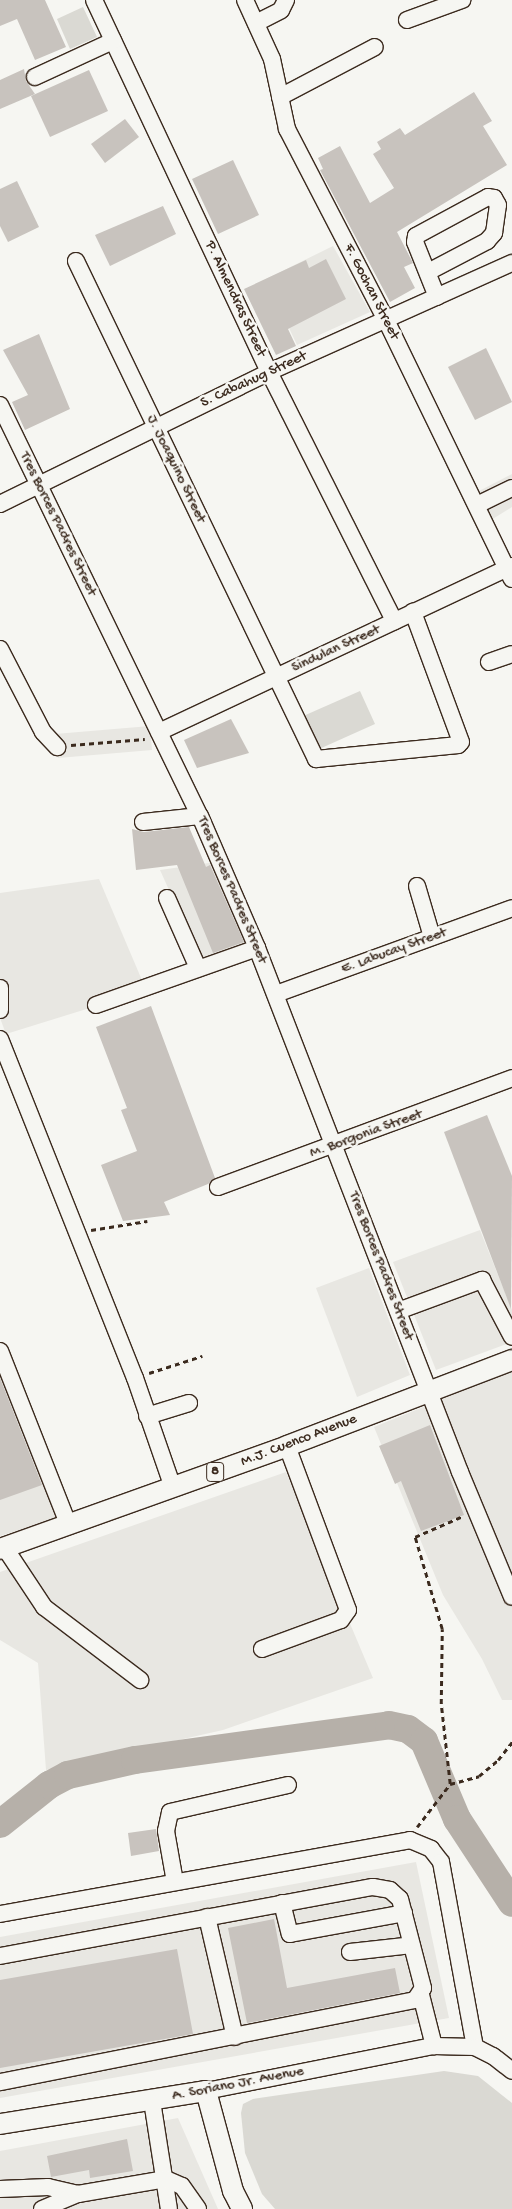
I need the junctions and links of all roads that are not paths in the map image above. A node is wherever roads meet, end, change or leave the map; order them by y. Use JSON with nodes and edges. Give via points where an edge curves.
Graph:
{"nodes":[{"id":1,"x":94,"y":0,"type":"edge"},
{"id":2,"x":246,"y":0,"type":"edge"},
{"id":3,"x":286,"y":0,"type":"edge"},
{"id":4,"x":462,"y":0,"type":"edge"},
{"id":5,"x":407,"y":20,"type":"dead end"},
{"id":6,"x":256,"y":23,"type":"junction"},
{"id":7,"x":114,"y":41,"type":"junction"},
{"id":8,"x":375,"y":48,"type":"dead end"},
{"id":9,"x":35,"y":77,"type":"dead end"},
{"id":10,"x":280,"y":97,"type":"junction"},
{"id":11,"x":76,"y":261,"type":"dead end"},
{"id":12,"x":512,"y":263,"type":"edge"},
{"id":13,"x":428,"y":272,"type":"junction"},
{"id":14,"x":437,"y":297,"type":"junction"},
{"id":15,"x":385,"y":318,"type":"junction"},
{"id":16,"x":269,"y":372,"type":"junction"},
{"id":17,"x":0,"y":405,"type":"edge"},
{"id":18,"x":156,"y":427,"type":"junction"},
{"id":19,"x":38,"y":486,"type":"junction"},
{"id":20,"x":512,"y":488,"type":"edge"},
{"id":21,"x":0,"y":504,"type":"edge"},
{"id":22,"x":477,"y":505,"type":"junction"},
{"id":23,"x":510,"y":571,"type":"edge"},
{"id":24,"x":413,"y":612,"type":"junction"},
{"id":25,"x":394,"y":621,"type":"junction"},
{"id":26,"x":0,"y":649,"type":"edge"},
{"id":27,"x":512,"y":654,"type":"edge"},
{"id":28,"x":489,"y":662,"type":"dead end"},
{"id":29,"x":276,"y":677,"type":"junction"},
{"id":30,"x":159,"y":732,"type":"junction"},
{"id":31,"x":57,"y":747,"type":"road end"},
{"id":32,"x":200,"y":816,"type":"junction"},
{"id":33,"x":143,"y":822,"type":"dead end"},
{"id":34,"x":417,"y":886,"type":"dead end"},
{"id":35,"x":167,"y":898,"type":"dead end"},
{"id":36,"x":512,"y":908,"type":"edge"},
{"id":37,"x":432,"y":937,"type":"junction"},
{"id":38,"x":257,"y":948,"type":"junction"},
{"id":39,"x":198,"y":968,"type":"junction"},
{"id":40,"x":0,"y":988,"type":"edge"},
{"id":41,"x":276,"y":994,"type":"junction"},
{"id":42,"x":96,"y":1005,"type":"dead end"},
{"id":43,"x":0,"y":1010,"type":"edge"},
{"id":44,"x":0,"y":1039,"type":"edge"},
{"id":45,"x":512,"y":1078,"type":"edge"},
{"id":46,"x":336,"y":1145,"type":"junction"},
{"id":47,"x":218,"y":1187,"type":"dead end"},
{"id":48,"x":398,"y":1311,"type":"junction"},
{"id":49,"x":512,"y":1338,"type":"edge"},
{"id":50,"x":0,"y":1351,"type":"edge"},
{"id":51,"x":512,"y":1360,"type":"edge"},
{"id":52,"x":7,"y":1385,"type":"edge"},
{"id":53,"x":429,"y":1390,"type":"junction"},
{"id":54,"x":189,"y":1403,"type":"dead end"},
{"id":55,"x":147,"y":1416,"type":"junction"},
{"id":56,"x":287,"y":1446,"type":"junction"},
{"id":57,"x":172,"y":1488,"type":"junction"},
{"id":58,"x":69,"y":1526,"type":"junction"},
{"id":59,"x":2,"y":1549,"type":"edge"},
{"id":60,"x":512,"y":1597,"type":"edge"},
{"id":61,"x":262,"y":1649,"type":"dead end"},
{"id":62,"x":140,"y":1680,"type":"dead end"},
{"id":63,"x":288,"y":1785,"type":"dead end"},
{"id":64,"x":175,"y":1882,"type":"junction"},
{"id":65,"x":282,"y":1903,"type":"junction"},
{"id":66,"x":404,"y":1913,"type":"junction"},
{"id":67,"x":0,"y":1914,"type":"edge"},
{"id":68,"x":207,"y":1917,"type":"junction"},
{"id":69,"x":412,"y":1945,"type":"junction"},
{"id":70,"x":350,"y":1952,"type":"dead end"},
{"id":71,"x":0,"y":1956,"type":"edge"},
{"id":72,"x":421,"y":1995,"type":"junction"},
{"id":73,"x":235,"y":2037,"type":"junction"},
{"id":74,"x":434,"y":2046,"type":"junction"},
{"id":75,"x":475,"y":2047,"type":"junction"},
{"id":76,"x":512,"y":2071,"type":"edge"},
{"id":77,"x":0,"y":2082,"type":"edge"},
{"id":78,"x":206,"y":2090,"type":"junction"},
{"id":79,"x":152,"y":2101,"type":"junction"},
{"id":80,"x":0,"y":2124,"type":"edge"},
{"id":81,"x":166,"y":2179,"type":"junction"},
{"id":82,"x":0,"y":2189,"type":"edge"},
{"id":83,"x":78,"y":2194,"type":"junction"},
{"id":84,"x":42,"y":2209,"type":"edge"},
{"id":85,"x":169,"y":2209,"type":"edge"},
{"id":86,"x":198,"y":2209,"type":"edge"},
{"id":87,"x":242,"y":2209,"type":"edge"}],
"edges":[{"from":1,"to":7,"type":"street","name":"P. Almendras Street"},
{"from":2,"to":6,"type":"street","name":"F. Gochan Street"},
{"from":3,"to":6,"type":"street","via":[[281,10]]},
{"from":4,"to":5,"type":"street"},
{"from":6,"to":10,"type":"street","name":"F. Gochan Street","via":[[272,59]]},
{"from":7,"to":9,"type":"street"},
{"from":7,"to":16,"type":"street","name":"P. Almendras Street"},
{"from":8,"to":10,"type":"street"},
{"from":10,"to":15,"type":"street","name":"F. Gochan Street","via":[[287,129]]},
{"from":11,"to":18,"type":"street","name":"J. Joaquino Street"},
{"from":12,"to":14,"type":"street","name":"S. Cabahug Street"},
{"from":13,"to":13,"type":"street","via":[[487,241],[494,233],[498,205],[494,198],[488,197],[420,232],[415,242]]},
{"from":13,"to":14,"type":"street"},
{"from":14,"to":15,"type":"street","name":"S. Cabahug Street"},
{"from":15,"to":16,"type":"street","name":"S. Cabahug Street"},
{"from":15,"to":22,"type":"street","name":"F. Gochan Street"},
{"from":16,"to":18,"type":"street","name":"S. Cabahug Street"},
{"from":16,"to":25,"type":"street","name":"P. Almendras Street"},
{"from":17,"to":19,"type":"street","name":"Tres Borces Padres Street"},
{"from":18,"to":19,"type":"street","name":"S. Cabahug Street"},
{"from":18,"to":29,"type":"street","name":"J. Joaquino Street"},
{"from":19,"to":21,"type":"street","name":"S. Cabahug Street"},
{"from":19,"to":30,"type":"street","name":"Tres Borces Padres Street"},
{"from":20,"to":22,"type":"street"},
{"from":22,"to":23,"type":"street","name":"F. Gochan Street"},
{"from":23,"to":24,"type":"street","name":"Sindulan Street"},
{"from":24,"to":25,"type":"street","name":"Sindulan Street"},
{"from":24,"to":29,"type":"street","name":"J. Joaquino Street","via":[[462,738],[458,745],[316,759]]},
{"from":25,"to":29,"type":"street","name":"Sindulan Street"},
{"from":26,"to":31,"type":"street","via":[[43,732]]},
{"from":27,"to":28,"type":"street"},
{"from":29,"to":30,"type":"street","name":"Sindulan Street"},
{"from":30,"to":32,"type":"street","name":"Tres Borces Padres Street"},
{"from":32,"to":33,"type":"street"},
{"from":32,"to":38,"type":"street","name":"Tres Borces Padres Street"},
{"from":34,"to":37,"type":"street"},
{"from":35,"to":39,"type":"street"},
{"from":36,"to":37,"type":"street","name":"E. Labucay Street"},
{"from":37,"to":41,"type":"street","name":"E. Labucay Street"},
{"from":38,"to":39,"type":"street"},
{"from":38,"to":41,"type":"street","name":"Tres Borces Padres Street"},
{"from":39,"to":42,"type":"street"},
{"from":40,"to":43,"type":"street"},
{"from":41,"to":46,"type":"street","name":"Tres Borces Padres Street"},
{"from":44,"to":55,"type":"street","via":[[135,1378]]},
{"from":45,"to":46,"type":"street","name":"M. Borgonia Street"},
{"from":46,"to":47,"type":"street","name":"M. Borgonia Street"},
{"from":46,"to":48,"type":"street","name":"Tres Borces Padres Street"},
{"from":48,"to":49,"type":"street","via":[[482,1280]]},
{"from":48,"to":53,"type":"street","name":"Tres Borces Padres Street"},
{"from":50,"to":52,"type":"street"},
{"from":51,"to":53,"type":"main road","name":"M.J. Cuenco Avenue","number":"8"},
{"from":52,"to":58,"type":"street"},
{"from":53,"to":56,"type":"main road","name":"M.J. Cuenco Avenue","number":"8"},
{"from":53,"to":60,"type":"street","name":"Tres Borces Padres Street"},
{"from":54,"to":55,"type":"street"},
{"from":55,"to":57,"type":"street"},
{"from":56,"to":57,"type":"main road","name":"M.J. Cuenco Avenue","number":"8"},
{"from":56,"to":61,"type":"street","via":[[348,1610],[341,1620]]},
{"from":57,"to":58,"type":"main road","name":"M.J. Cuenco Avenue","number":"8"},
{"from":58,"to":59,"type":"main road","name":"M.J. Cuenco Avenue","number":"8"},
{"from":59,"to":62,"type":"street","via":[[44,1607]]},
{"from":63,"to":64,"type":"street","via":[[170,1812],[166,1832]]},
{"from":64,"to":67,"type":"street"},
{"from":64,"to":75,"type":"street","via":[[410,1840],[431,1848],[442,1862]]},
{"from":65,"to":66,"type":"street","via":[[372,1887],[390,1890],[400,1899]]},
{"from":65,"to":66,"type":"street","via":[[290,1934]]},
{"from":65,"to":68,"type":"street"},
{"from":66,"to":69,"type":"street"},
{"from":68,"to":71,"type":"street"},
{"from":68,"to":73,"type":"street"},
{"from":69,"to":70,"type":"street"},
{"from":69,"to":72,"type":"street","via":[[423,1988]]},
{"from":72,"to":73,"type":"street","via":[[415,2000]]},
{"from":72,"to":74,"type":"street"},
{"from":73,"to":77,"type":"street"},
{"from":74,"to":75,"type":"street","name":"A. Soriano Jr. Avenue"},
{"from":74,"to":78,"type":"street","name":"A. Soriano Jr. Avenue"},
{"from":75,"to":76,"type":"street"},
{"from":78,"to":79,"type":"main road","name":"A. Soriano Jr. Avenue"},
{"from":78,"to":87,"type":"main road","via":[[233,2191]]},
{"from":79,"to":80,"type":"main road","name":"A. Soriano Jr. Avenue"},
{"from":79,"to":81,"type":"street"},
{"from":81,"to":83,"type":"street"},
{"from":81,"to":85,"type":"street"},
{"from":81,"to":86,"type":"street","via":[[182,2186]]},
{"from":82,"to":83,"type":"street","via":[[48,2187]]},
{"from":83,"to":84,"type":"street"}]}
